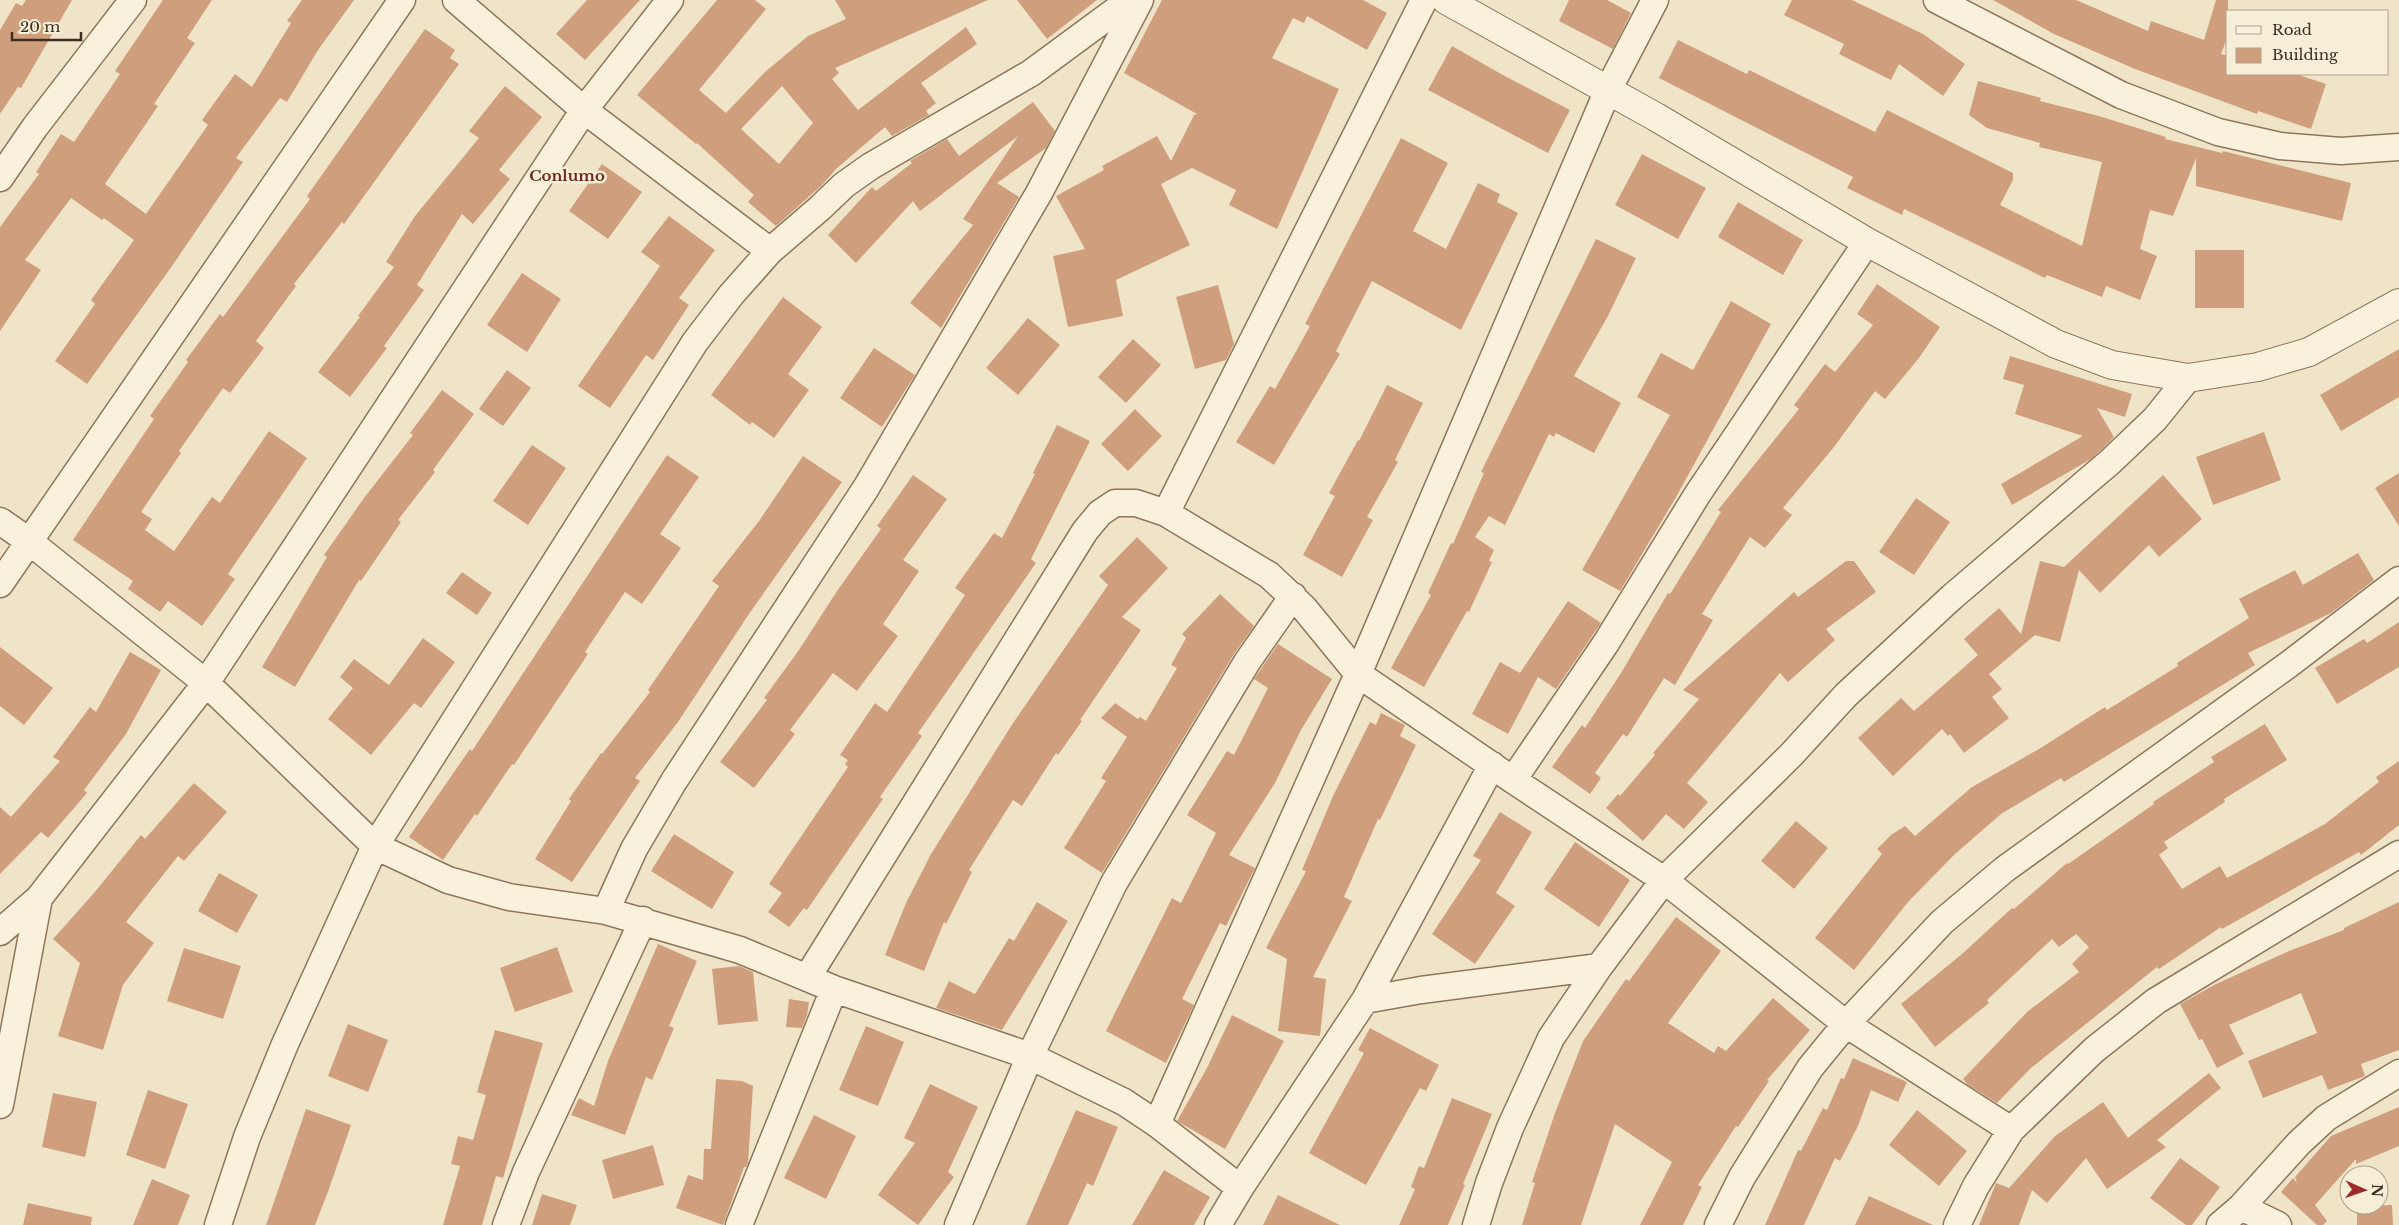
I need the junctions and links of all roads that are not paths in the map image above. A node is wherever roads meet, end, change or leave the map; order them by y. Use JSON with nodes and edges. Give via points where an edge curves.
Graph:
{"nodes":[{"id":1,"x":133,"y":0,"type":"edge"},
{"id":2,"x":402,"y":0,"type":"edge"},
{"id":3,"x":456,"y":0,"type":"edge"},
{"id":4,"x":670,"y":0,"type":"edge"},
{"id":5,"x":1130,"y":0,"type":"edge"},
{"id":6,"x":1140,"y":0,"type":"edge"},
{"id":7,"x":1424,"y":0,"type":"edge"},
{"id":8,"x":1446,"y":0,"type":"edge"},
{"id":9,"x":1655,"y":0,"type":"edge"},
{"id":10,"x":1937,"y":0,"type":"edge"},
{"id":11,"x":1608,"y":90,"type":"junction"},
{"id":12,"x":584,"y":110,"type":"junction"},
{"id":13,"x":2399,"y":148,"type":"edge"},
{"id":14,"x":0,"y":178,"type":"edge"},
{"id":15,"x":1868,"y":242,"type":"junction"},
{"id":16,"x":770,"y":250,"type":"junction"},
{"id":17,"x":2399,"y":303,"type":"edge"},
{"id":18,"x":2188,"y":378,"type":"junction"},
{"id":19,"x":1166,"y":512,"type":"junction"},
{"id":20,"x":0,"y":521,"type":"edge"},
{"id":21,"x":30,"y":542,"type":"junction"},
{"id":22,"x":2399,"y":580,"type":"edge"},
{"id":23,"x":0,"y":584,"type":"edge"},
{"id":24,"x":1293,"y":596,"type":"junction"},
{"id":25,"x":1358,"y":674,"type":"junction"},
{"id":26,"x":206,"y":683,"type":"junction"},
{"id":27,"x":1492,"y":764,"type":"junction"},
{"id":28,"x":1513,"y":780,"type":"junction"},
{"id":29,"x":375,"y":846,"type":"junction"},
{"id":30,"x":2399,"y":854,"type":"edge"},
{"id":31,"x":1664,"y":880,"type":"junction"},
{"id":32,"x":39,"y":898,"type":"junction"},
{"id":33,"x":606,"y":911,"type":"junction"},
{"id":34,"x":643,"y":920,"type":"junction"},
{"id":35,"x":0,"y":932,"type":"edge"},
{"id":36,"x":1599,"y":967,"type":"junction"},
{"id":37,"x":807,"y":978,"type":"junction"},
{"id":38,"x":834,"y":989,"type":"junction"},
{"id":39,"x":1365,"y":1000,"type":"junction"},
{"id":40,"x":1846,"y":1024,"type":"junction"},
{"id":41,"x":1030,"y":1056,"type":"junction"},
{"id":42,"x":2399,"y":1074,"type":"edge"},
{"id":43,"x":0,"y":1105,"type":"edge"},
{"id":44,"x":1157,"y":1124,"type":"junction"},
{"id":45,"x":2011,"y":1130,"type":"junction"},
{"id":46,"x":1240,"y":1188,"type":"junction"},
{"id":47,"x":2241,"y":1207,"type":"junction"},
{"id":48,"x":218,"y":1225,"type":"edge"},
{"id":49,"x":506,"y":1225,"type":"edge"},
{"id":50,"x":739,"y":1225,"type":"edge"},
{"id":51,"x":958,"y":1225,"type":"edge"},
{"id":52,"x":1218,"y":1225,"type":"edge"},
{"id":53,"x":1476,"y":1225,"type":"edge"},
{"id":54,"x":1718,"y":1225,"type":"edge"},
{"id":55,"x":1957,"y":1225,"type":"edge"},
{"id":56,"x":2220,"y":1225,"type":"edge"},
{"id":57,"x":2278,"y":1225,"type":"edge"}],
"edges":[{"from":1,"to":14,"type":"street"},
{"from":2,"to":21,"type":"street"},
{"from":3,"to":12,"type":"street"},
{"from":4,"to":12,"type":"street"},
{"from":5,"to":16,"type":"street","via":[[1030,73],[844,184]]},
{"from":6,"to":33,"type":"street","via":[[1039,193],[876,471],[674,781],[634,849]]},
{"from":7,"to":19,"type":"street"},
{"from":8,"to":11,"type":"street"},
{"from":9,"to":11,"type":"street"},
{"from":10,"to":13,"type":"street","via":[[2122,95],[2218,132],[2280,146],[2341,151]]},
{"from":11,"to":15,"type":"street"},
{"from":11,"to":25,"type":"street"},
{"from":12,"to":16,"type":"street"},
{"from":12,"to":26,"type":"street"},
{"from":15,"to":18,"type":"street","via":[[2056,344],[2112,365]]},
{"from":15,"to":28,"type":"street","via":[[1697,495],[1606,643]]},
{"from":16,"to":29,"type":"street","via":[[695,342]]},
{"from":17,"to":18,"type":"street","via":[[2308,352],[2258,367]]},
{"from":18,"to":31,"type":"street","via":[[2156,419],[2111,461],[1952,597],[1846,695],[1791,755]]},
{"from":19,"to":24,"type":"street","via":[[1269,575]]},
{"from":19,"to":37,"type":"street","via":[[1136,503],[1115,503],[1100,513],[1085,531]]},
{"from":20,"to":21,"type":"street"},
{"from":21,"to":23,"type":"street"},
{"from":21,"to":26,"type":"street"},
{"from":22,"to":40,"type":"street","via":[[2005,869],[1942,922]]},
{"from":24,"to":25,"type":"street"},
{"from":24,"to":41,"type":"street","via":[[1247,662],[1119,876]]},
{"from":25,"to":27,"type":"street"},
{"from":25,"to":44,"type":"street"},
{"from":26,"to":29,"type":"street"},
{"from":26,"to":32,"type":"street"},
{"from":27,"to":28,"type":"street"},
{"from":27,"to":39,"type":"street"},
{"from":28,"to":31,"type":"street"},
{"from":29,"to":33,"type":"street","via":[[448,880],[508,897]]},
{"from":29,"to":48,"type":"street","via":[[285,1044],[247,1137]]},
{"from":30,"to":45,"type":"street","via":[[2156,1001],[2094,1050]]},
{"from":31,"to":36,"type":"street"},
{"from":31,"to":40,"type":"street"},
{"from":32,"to":35,"type":"street"},
{"from":32,"to":43,"type":"street"},
{"from":33,"to":34,"type":"street"},
{"from":34,"to":37,"type":"street","via":[[740,950]]},
{"from":34,"to":49,"type":"street","via":[[526,1172]]},
{"from":36,"to":39,"type":"street"},
{"from":36,"to":53,"type":"street","via":[[1551,1038],[1510,1128]]},
{"from":37,"to":38,"type":"street"},
{"from":38,"to":41,"type":"street"},
{"from":38,"to":50,"type":"street"},
{"from":39,"to":46,"type":"street"},
{"from":40,"to":45,"type":"street"},
{"from":40,"to":54,"type":"street","via":[[1810,1068],[1742,1177]]},
{"from":41,"to":44,"type":"street","via":[[1124,1102]]},
{"from":41,"to":51,"type":"street"},
{"from":42,"to":47,"type":"street","via":[[2326,1118]]},
{"from":44,"to":46,"type":"street"},
{"from":45,"to":55,"type":"street","via":[[1976,1186]]},
{"from":46,"to":52,"type":"street"},
{"from":47,"to":56,"type":"street"},
{"from":47,"to":57,"type":"street"}]}
